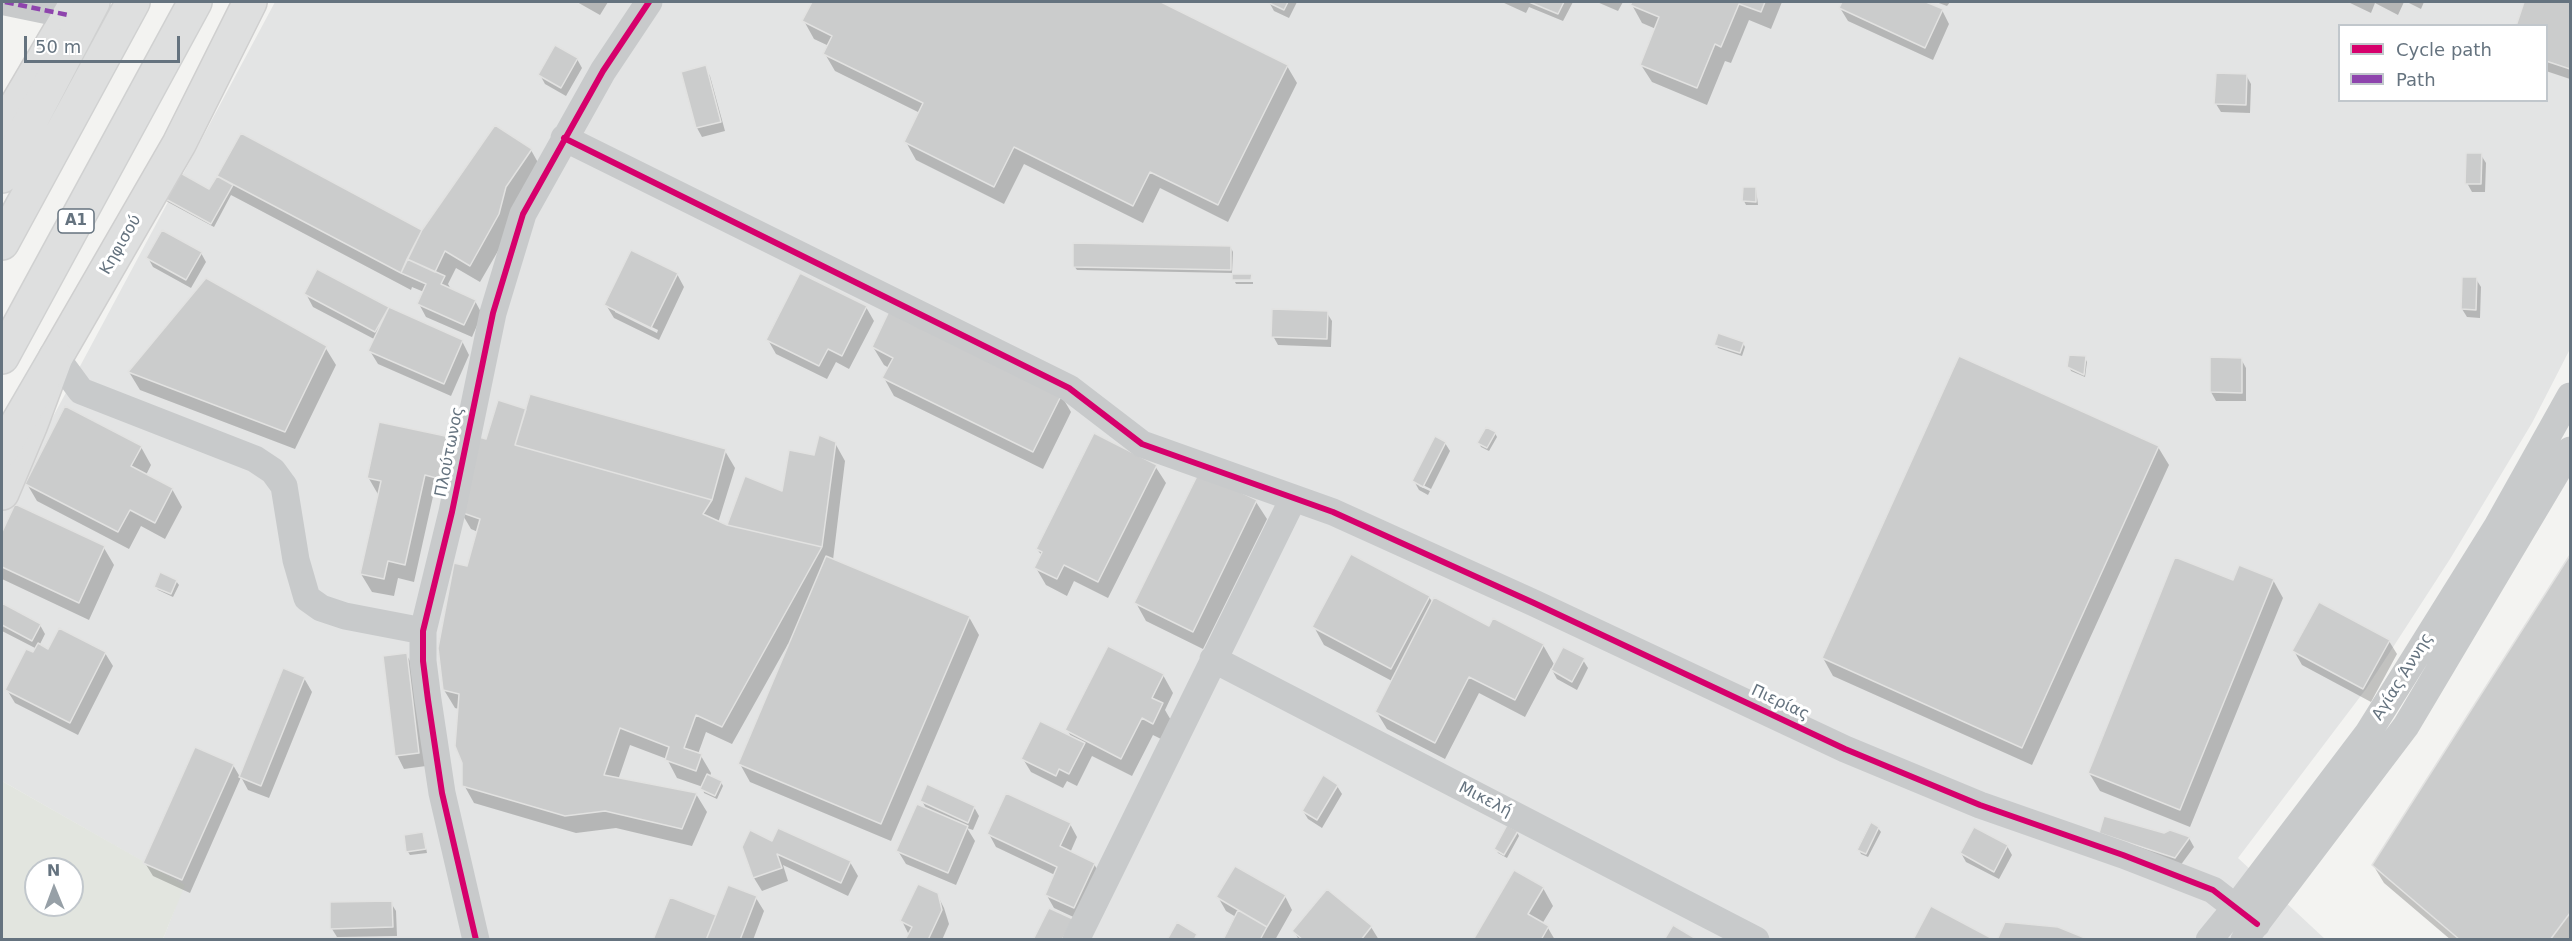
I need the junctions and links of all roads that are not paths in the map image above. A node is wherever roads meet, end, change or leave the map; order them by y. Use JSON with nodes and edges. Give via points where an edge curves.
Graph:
{"nodes":[{"id":1,"x":5,"y":2,"type":"edge"},
{"id":2,"x":133,"y":2,"type":"edge"},
{"id":3,"x":195,"y":2,"type":"edge"},
{"id":4,"x":250,"y":2,"type":"edge"},
{"id":5,"x":649,"y":2,"type":"edge"},
{"id":6,"x":79,"y":6,"type":"edge"},
{"id":7,"x":2,"y":130,"type":"edge"},
{"id":8,"x":564,"y":138,"type":"junction"},
{"id":9,"x":2,"y":176,"type":"edge"},
{"id":10,"x":2,"y":243,"type":"edge"},
{"id":11,"x":2,"y":357,"type":"edge"},
{"id":12,"x":56,"y":357,"type":"junction"},
{"id":13,"x":2571,"y":396,"type":"edge"},
{"id":14,"x":2,"y":450,"type":"edge"},
{"id":15,"x":2571,"y":450,"type":"edge"},
{"id":16,"x":2,"y":493,"type":"edge"},
{"id":17,"x":1293,"y":500,"type":"junction"},
{"id":18,"x":423,"y":631,"type":"junction"},
{"id":19,"x":1214,"y":659,"type":"junction"},
{"id":20,"x":2246,"y":924,"type":"edge"},
{"id":21,"x":476,"y":939,"type":"edge"},
{"id":22,"x":1076,"y":939,"type":"edge"},
{"id":23,"x":1756,"y":939,"type":"edge"},
{"id":24,"x":2209,"y":939,"type":"edge"}],
"edges":[{"from":1,"to":6,"type":"street"},
{"from":2,"to":10,"type":"main road"},
{"from":3,"to":11,"type":"main road","number":"Α1"},
{"from":4,"to":12,"type":"main road","name":"Κηφισού","via":[[179,144]]},
{"from":5,"to":8,"type":"street","name":"Πλούτωνος"},
{"from":6,"to":7,"type":"main road"},
{"from":6,"to":9,"type":"main road"},
{"from":8,"to":17,"type":"street","name":"Πιερίας","via":[[1069,388],[1142,444]]},
{"from":8,"to":18,"type":"street","name":"Πλούτωνος","via":[[523,214],[500,283]]},
{"from":12,"to":14,"type":"main road"},
{"from":12,"to":16,"type":"main road","name":"Κηφισού"},
{"from":12,"to":18,"type":"street","via":[[81,391],[255,459],[273,471],[284,486],[296,560],[307,598],[321,608],[345,616]]},
{"from":13,"to":20,"type":"street","name":"Αγίας Άννης","via":[[2496,528]]},
{"from":15,"to":20,"type":"street","name":"Αγίας Άννης","via":[[2406,726]]},
{"from":17,"to":19,"type":"street"},
{"from":17,"to":20,"type":"street","name":"Πιερίας","via":[[1306,501],[1404,543],[1845,749],[1980,805],[2213,890]]},
{"from":18,"to":21,"type":"street","name":"Πλούτωνος","via":[[423,661],[442,794]]},
{"from":19,"to":22,"type":"street"},
{"from":19,"to":23,"type":"street","name":"Μικελή"},
{"from":20,"to":24,"type":"street","name":"Αγίας Άννης"}]}
